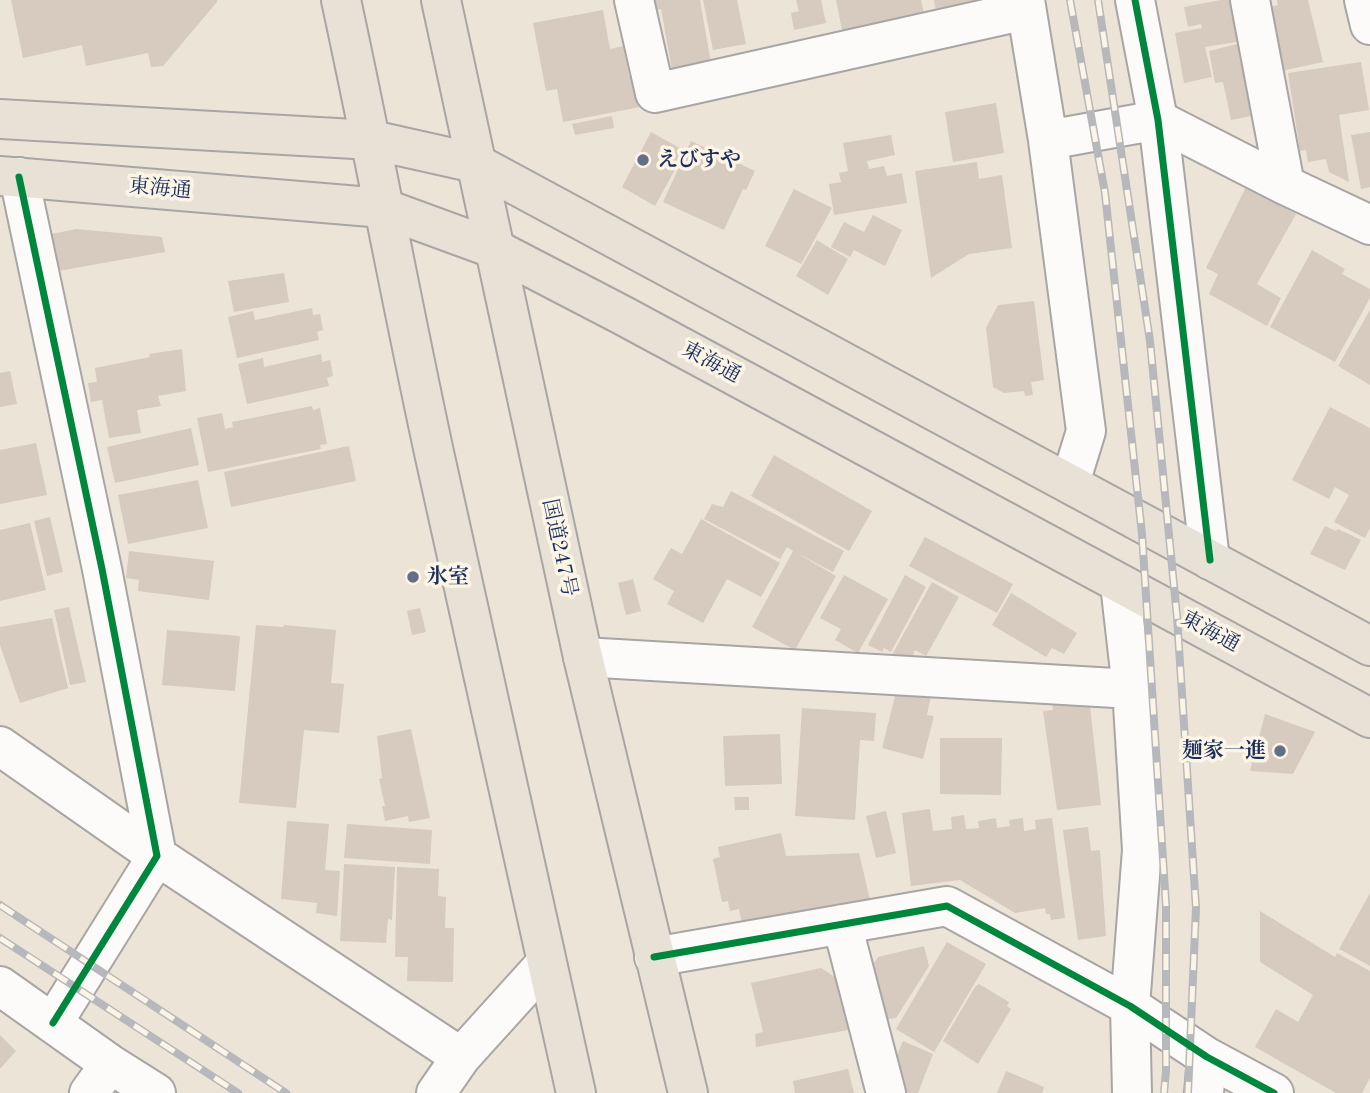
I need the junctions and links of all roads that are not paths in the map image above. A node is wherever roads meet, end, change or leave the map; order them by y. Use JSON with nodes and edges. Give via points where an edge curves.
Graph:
{"nodes":[{"id":1,"x":341,"y":0,"type":"edge"},
{"id":2,"x":441,"y":0,"type":"edge"},
{"id":3,"x":634,"y":0,"type":"edge"},
{"id":4,"x":1135,"y":0,"type":"edge"},
{"id":5,"x":1250,"y":0,"type":"edge"},
{"id":6,"x":1364,"y":0,"type":"edge"},
{"id":7,"x":1026,"y":5,"type":"edge"},
{"id":8,"x":1370,"y":25,"type":"edge"},
{"id":9,"x":0,"y":119,"type":"edge"},
{"id":10,"x":1158,"y":120,"type":"junction"},
{"id":11,"x":372,"y":140,"type":"junction"},
{"id":12,"x":1048,"y":140,"type":"junction"},
{"id":13,"x":475,"y":163,"type":"junction"},
{"id":14,"x":9,"y":177,"type":"edge"},
{"id":15,"x":1284,"y":186,"type":"junction"},
{"id":16,"x":383,"y":208,"type":"junction"},
{"id":17,"x":1370,"y":225,"type":"edge"},
{"id":18,"x":495,"y":249,"type":"junction"},
{"id":19,"x":1070,"y":484,"type":"junction"},
{"id":20,"x":1210,"y":560,"type":"junction"},
{"id":21,"x":1120,"y":584,"type":"junction"},
{"id":22,"x":1370,"y":646,"type":"edge"},
{"id":23,"x":583,"y":657,"type":"junction"},
{"id":24,"x":1132,"y":689,"type":"junction"},
{"id":25,"x":1370,"y":718,"type":"edge"},
{"id":26,"x":0,"y":746,"type":"edge"},
{"id":27,"x":157,"y":856,"type":"junction"},
{"id":28,"x":842,"y":924,"type":"junction"},
{"id":29,"x":654,"y":957,"type":"junction"},
{"id":30,"x":546,"y":962,"type":"junction"},
{"id":31,"x":0,"y":986,"type":"edge"},
{"id":32,"x":1130,"y":1006,"type":"junction"},
{"id":33,"x":53,"y":1023,"type":"junction"},
{"id":34,"x":461,"y":1057,"type":"junction"},
{"id":35,"x":1206,"y":1075,"type":"edge"},
{"id":36,"x":100,"y":1078,"type":"edge"},
{"id":37,"x":156,"y":1093,"type":"edge"},
{"id":38,"x":436,"y":1093,"type":"edge"},
{"id":39,"x":576,"y":1093,"type":"edge"},
{"id":40,"x":688,"y":1093,"type":"edge"},
{"id":41,"x":886,"y":1093,"type":"edge"},
{"id":42,"x":1132,"y":1093,"type":"edge"},
{"id":43,"x":1274,"y":1093,"type":"edge"}],
"edges":[{"from":1,"to":11,"type":"main road"},
{"from":2,"to":13,"type":"main road","name":"国道247号"},
{"from":3,"to":7,"type":"street","via":[[655,93]]},
{"from":4,"to":10,"type":"street"},
{"from":5,"to":15,"type":"street"},
{"from":6,"to":8,"type":"street"},
{"from":7,"to":12,"type":"street"},
{"from":9,"to":11,"type":"main road"},
{"from":10,"to":12,"type":"street"},
{"from":10,"to":15,"type":"street"},
{"from":10,"to":20,"type":"street"},
{"from":11,"to":13,"type":"main road"},
{"from":11,"to":16,"type":"main road"},
{"from":12,"to":19,"type":"street","via":[[1086,431]]},
{"from":13,"to":18,"type":"main road","name":"国道247号"},
{"from":13,"to":19,"type":"main road"},
{"from":14,"to":16,"type":"main road","name":"東海通"},
{"from":14,"to":27,"type":"street","via":[[102,569]]},
{"from":15,"to":17,"type":"street"},
{"from":16,"to":18,"type":"main road","name":"東海通"},
{"from":16,"to":30,"type":"main road"},
{"from":18,"to":21,"type":"main road","name":"東海通"},
{"from":18,"to":23,"type":"main road","name":"国道247号"},
{"from":19,"to":20,"type":"main road"},
{"from":20,"to":22,"type":"main road"},
{"from":21,"to":24,"type":"street"},
{"from":21,"to":25,"type":"main road","name":"東海通"},
{"from":23,"to":24,"type":"street"},
{"from":23,"to":29,"type":"main road","name":"国道247号"},
{"from":24,"to":32,"type":"street","via":[[1142,850]]},
{"from":26,"to":27,"type":"street"},
{"from":27,"to":33,"type":"street"},
{"from":27,"to":34,"type":"street"},
{"from":28,"to":29,"type":"street"},
{"from":28,"to":32,"type":"street","via":[[947,906]]},
{"from":28,"to":41,"type":"street"},
{"from":29,"to":40,"type":"main road","name":"国道247号"},
{"from":30,"to":34,"type":"street"},
{"from":30,"to":39,"type":"main road"},
{"from":31,"to":33,"type":"street"},
{"from":32,"to":35,"type":"street"},
{"from":32,"to":42,"type":"street"},
{"from":33,"to":36,"type":"street"},
{"from":34,"to":38,"type":"street"},
{"from":35,"to":43,"type":"street"},
{"from":36,"to":37,"type":"street"}]}
